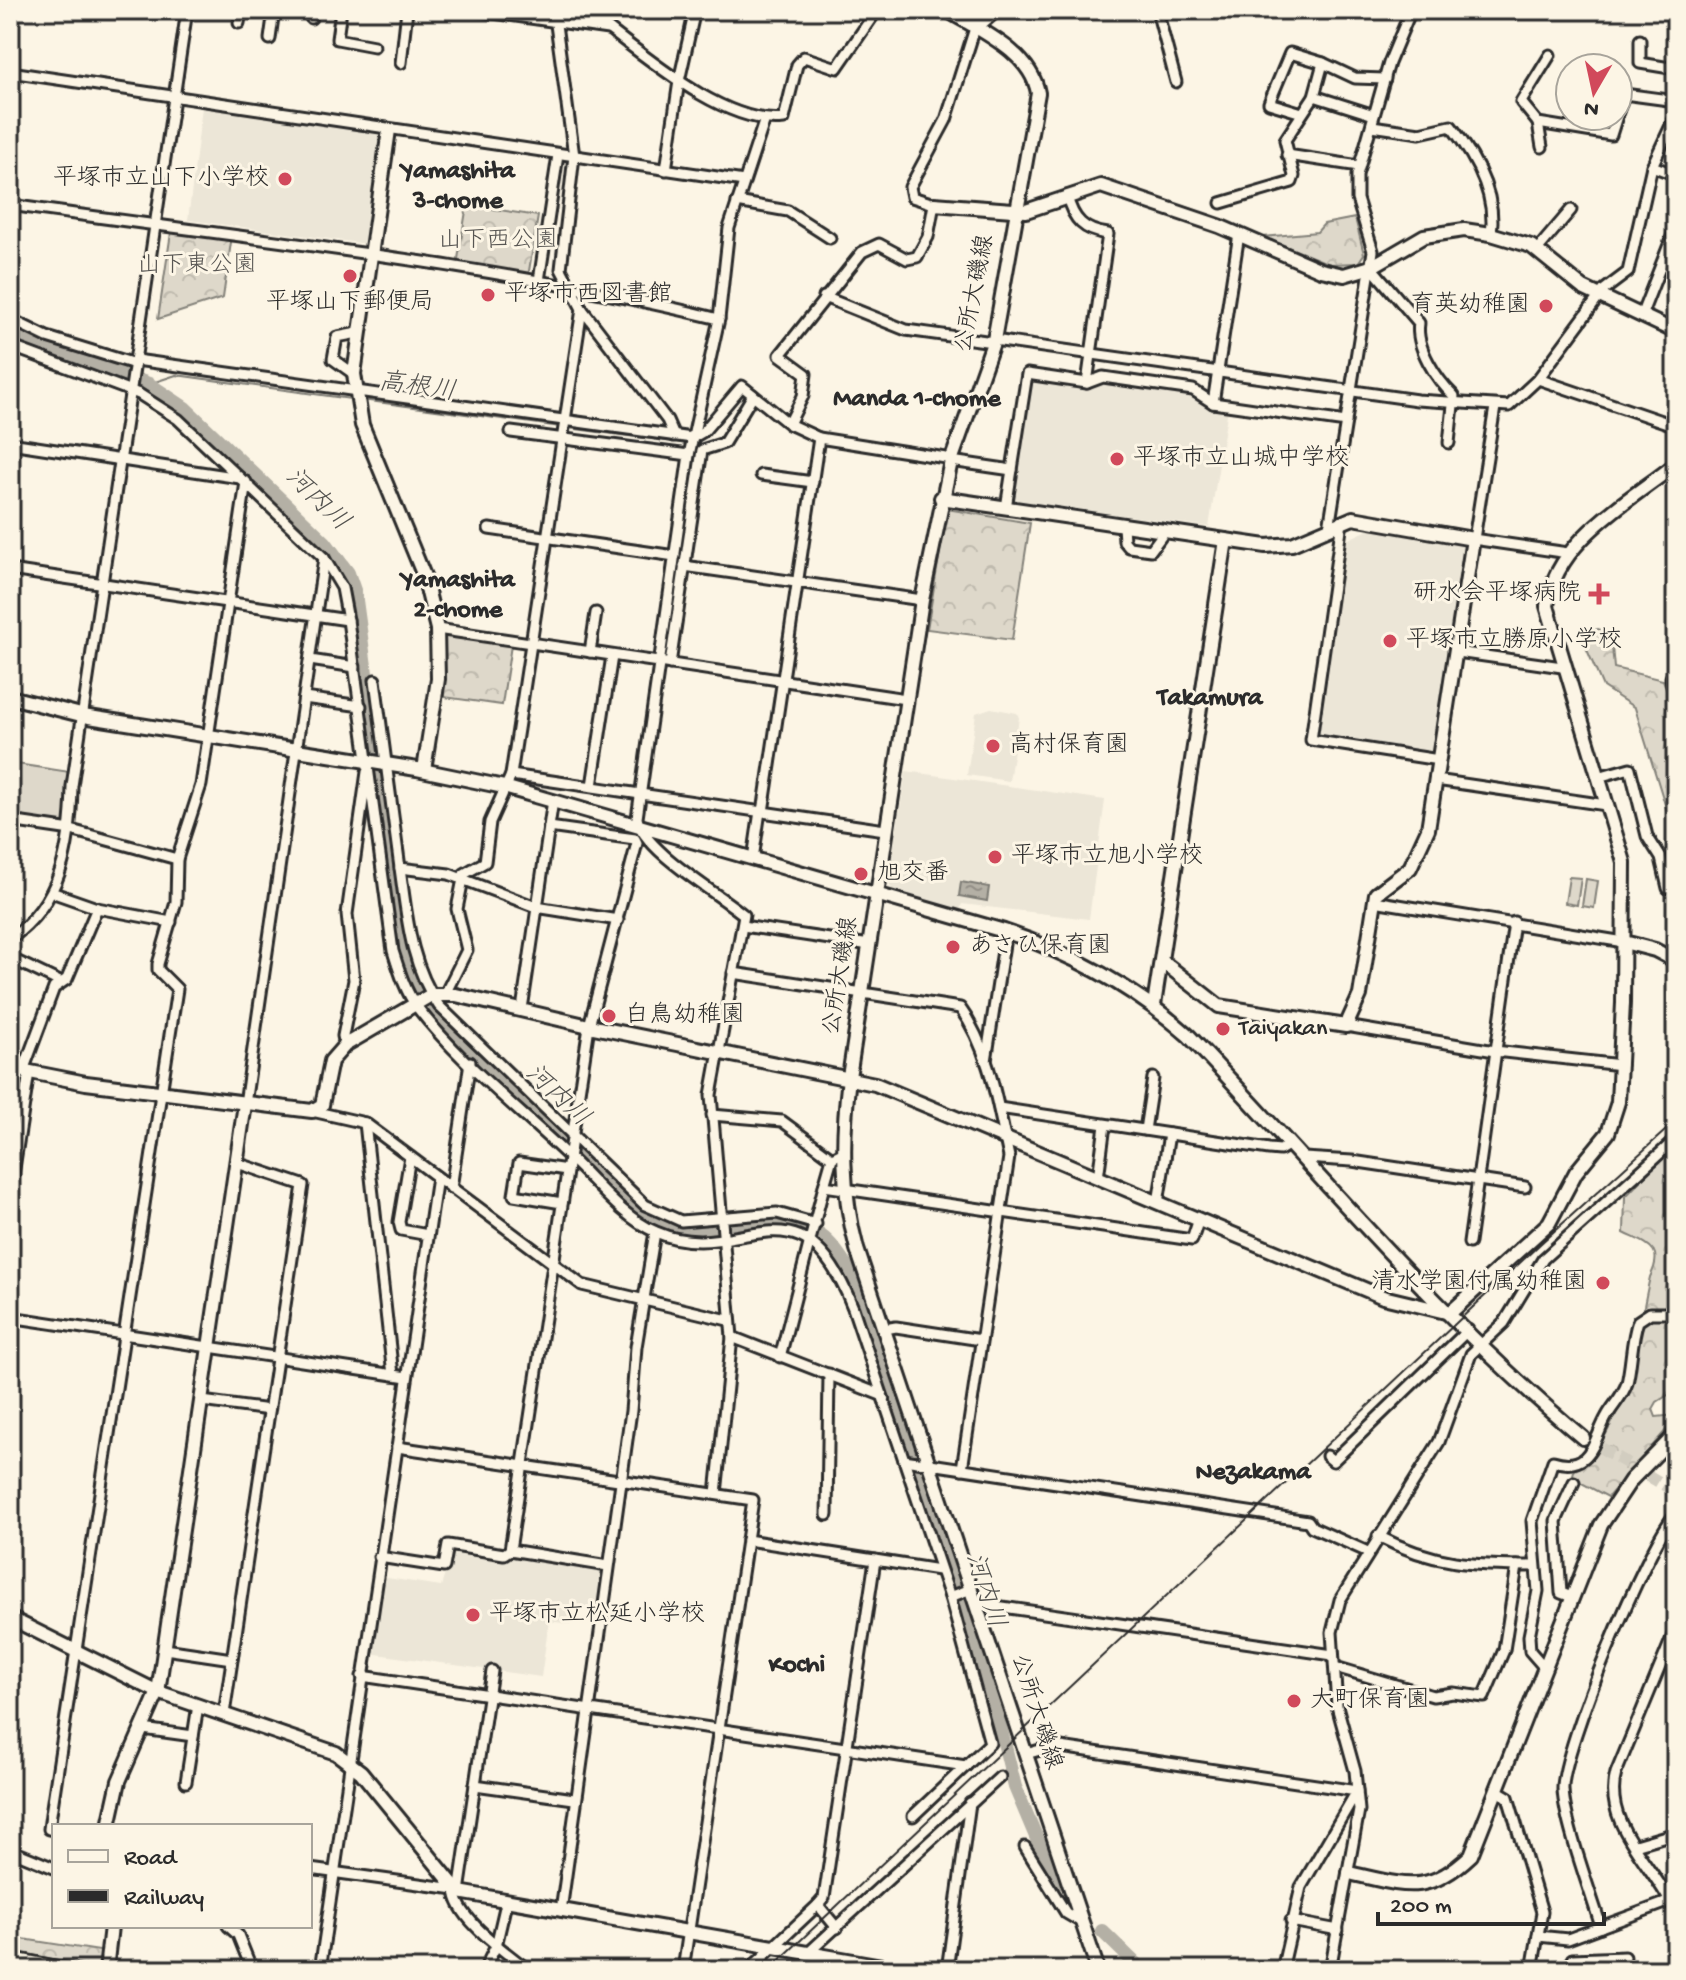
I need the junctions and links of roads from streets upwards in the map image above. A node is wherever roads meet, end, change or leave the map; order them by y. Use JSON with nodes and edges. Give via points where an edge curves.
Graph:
{"nodes":[{"id":1,"x":187,"y":10,"type":"edge"},
{"id":2,"x":241,"y":10,"type":"edge"},
{"id":3,"x":274,"y":10,"type":"edge"},
{"id":4,"x":341,"y":10,"type":"edge"},
{"id":5,"x":407,"y":10,"type":"edge"},
{"id":6,"x":472,"y":10,"type":"edge"},
{"id":7,"x":554,"y":10,"type":"edge"},
{"id":8,"x":584,"y":10,"type":"edge"},
{"id":9,"x":695,"y":10,"type":"edge"},
{"id":10,"x":877,"y":10,"type":"edge"},
{"id":11,"x":947,"y":10,"type":"edge"},
{"id":12,"x":996,"y":10,"type":"edge"},
{"id":13,"x":1161,"y":10,"type":"edge"},
{"id":14,"x":1411,"y":10,"type":"edge"},
{"id":15,"x":1669,"y":10,"type":"edge"},
{"id":16,"x":1676,"y":12,"type":"edge"},
{"id":17,"x":239,"y":23,"type":"dead end"},
{"id":18,"x":556,"y":23,"type":"junction"},
{"id":19,"x":975,"y":28,"type":"junction"},
{"id":20,"x":611,"y":30,"type":"junction"},
{"id":21,"x":270,"y":39,"type":"dead end"},
{"id":22,"x":1640,"y":40,"type":"dead end"},
{"id":23,"x":374,"y":46,"type":"dead end"},
{"id":24,"x":1550,"y":55,"type":"dead end"},
{"id":25,"x":401,"y":63,"type":"dead end"},
{"id":26,"x":1323,"y":63,"type":"junction"},
{"id":27,"x":1676,"y":69,"type":"edge"},
{"id":28,"x":10,"y":72,"type":"edge"},
{"id":29,"x":1385,"y":79,"type":"junction"},
{"id":30,"x":679,"y":81,"type":"junction"},
{"id":31,"x":1176,"y":82,"type":"dead end"},
{"id":32,"x":1634,"y":95,"type":"edge"},
{"id":33,"x":1314,"y":96,"type":"junction"},
{"id":34,"x":175,"y":97,"type":"junction"},
{"id":35,"x":1676,"y":101,"type":"edge"},
{"id":36,"x":1302,"y":113,"type":"junction"},
{"id":37,"x":1676,"y":115,"type":"edge"},
{"id":38,"x":1373,"y":120,"type":"junction"},
{"id":39,"x":764,"y":122,"type":"junction"},
{"id":40,"x":1538,"y":123,"type":"junction"},
{"id":41,"x":1554,"y":126,"type":"edge"},
{"id":42,"x":389,"y":130,"type":"junction"},
{"id":43,"x":1593,"y":132,"type":"edge"},
{"id":44,"x":1612,"y":132,"type":"edge"},
{"id":45,"x":1542,"y":147,"type":"dead end"},
{"id":46,"x":558,"y":155,"type":"junction"},
{"id":47,"x":1287,"y":155,"type":"junction"},
{"id":48,"x":574,"y":156,"type":"junction"},
{"id":49,"x":1359,"y":166,"type":"junction"},
{"id":50,"x":1652,"y":166,"type":"junction"},
{"id":51,"x":666,"y":170,"type":"junction"},
{"id":52,"x":1676,"y":175,"type":"edge"},
{"id":53,"x":744,"y":181,"type":"junction"},
{"id":54,"x":1067,"y":196,"type":"junction"},
{"id":55,"x":737,"y":202,"type":"junction"},
{"id":56,"x":1221,"y":203,"type":"dead end"},
{"id":57,"x":934,"y":204,"type":"junction"},
{"id":58,"x":10,"y":205,"type":"edge"},
{"id":59,"x":1571,"y":210,"type":"dead end"},
{"id":60,"x":1015,"y":211,"type":"junction"},
{"id":61,"x":156,"y":224,"type":"junction"},
{"id":62,"x":1676,"y":227,"type":"edge"},
{"id":63,"x":1239,"y":234,"type":"junction"},
{"id":64,"x":1491,"y":234,"type":"junction"},
{"id":65,"x":830,"y":238,"type":"dead end"},
{"id":66,"x":1537,"y":250,"type":"junction"},
{"id":67,"x":370,"y":253,"type":"junction"},
{"id":68,"x":1371,"y":267,"type":"junction"},
{"id":69,"x":539,"y":281,"type":"junction"},
{"id":70,"x":569,"y":287,"type":"junction"},
{"id":71,"x":824,"y":297,"type":"junction"},
{"id":72,"x":1601,"y":298,"type":"junction"},
{"id":73,"x":582,"y":309,"type":"junction"},
{"id":74,"x":1641,"y":316,"type":"junction"},
{"id":75,"x":10,"y":319,"type":"edge"},
{"id":76,"x":719,"y":319,"type":"junction"},
{"id":77,"x":1676,"y":332,"type":"edge"},
{"id":78,"x":358,"y":333,"type":"junction"},
{"id":79,"x":994,"y":341,"type":"junction"},
{"id":80,"x":10,"y":346,"type":"edge"},
{"id":81,"x":1091,"y":352,"type":"junction"},
{"id":82,"x":135,"y":362,"type":"junction"},
{"id":83,"x":1218,"y":372,"type":"junction"},
{"id":84,"x":354,"y":374,"type":"junction"},
{"id":85,"x":1538,"y":379,"type":"junction"},
{"id":86,"x":1087,"y":383,"type":"junction"},
{"id":87,"x":130,"y":390,"type":"junction"},
{"id":88,"x":1351,"y":390,"type":"junction"},
{"id":89,"x":356,"y":392,"type":"junction"},
{"id":90,"x":753,"y":395,"type":"junction"},
{"id":91,"x":1213,"y":403,"type":"junction"},
{"id":92,"x":1455,"y":403,"type":"junction"},
{"id":93,"x":1495,"y":407,"type":"junction"},
{"id":94,"x":565,"y":421,"type":"junction"},
{"id":95,"x":1346,"y":422,"type":"junction"},
{"id":96,"x":789,"y":424,"type":"junction"},
{"id":97,"x":1676,"y":426,"type":"edge"},
{"id":98,"x":511,"y":432,"type":"dead end"},
{"id":99,"x":674,"y":436,"type":"junction"},
{"id":100,"x":692,"y":438,"type":"junction"},
{"id":101,"x":819,"y":438,"type":"junction"},
{"id":102,"x":562,"y":439,"type":"junction"},
{"id":103,"x":10,"y":443,"type":"edge"},
{"id":104,"x":1449,"y":443,"type":"dead end"},
{"id":105,"x":689,"y":455,"type":"junction"},
{"id":106,"x":120,"y":459,"type":"junction"},
{"id":107,"x":951,"y":460,"type":"junction"},
{"id":108,"x":1676,"y":464,"type":"edge"},
{"id":109,"x":1012,"y":470,"type":"junction"},
{"id":110,"x":761,"y":475,"type":"dead end"},
{"id":111,"x":244,"y":480,"type":"junction"},
{"id":112,"x":813,"y":482,"type":"junction"},
{"id":113,"x":941,"y":498,"type":"junction"},
{"id":114,"x":1006,"y":508,"type":"junction"},
{"id":115,"x":1342,"y":522,"type":"junction"},
{"id":116,"x":1123,"y":526,"type":"junction"},
{"id":117,"x":1329,"y":528,"type":"junction"},
{"id":118,"x":489,"y":529,"type":"dead end"},
{"id":119,"x":1165,"y":531,"type":"junction"},
{"id":120,"x":549,"y":537,"type":"junction"},
{"id":121,"x":1474,"y":539,"type":"junction"},
{"id":122,"x":1226,"y":540,"type":"junction"},
{"id":123,"x":1568,"y":553,"type":"junction"},
{"id":124,"x":675,"y":556,"type":"junction"},
{"id":125,"x":324,"y":558,"type":"junction"},
{"id":126,"x":684,"y":566,"type":"junction"},
{"id":127,"x":10,"y":570,"type":"edge"},
{"id":128,"x":102,"y":583,"type":"junction"},
{"id":129,"x":797,"y":584,"type":"junction"},
{"id":130,"x":922,"y":600,"type":"junction"},
{"id":131,"x":228,"y":602,"type":"junction"},
{"id":132,"x":596,"y":613,"type":"dead end"},
{"id":133,"x":315,"y":615,"type":"junction"},
{"id":134,"x":348,"y":620,"type":"junction"},
{"id":135,"x":437,"y":629,"type":"junction"},
{"id":136,"x":531,"y":644,"type":"junction"},
{"id":137,"x":590,"y":652,"type":"junction"},
{"id":138,"x":1457,"y":652,"type":"junction"},
{"id":139,"x":612,"y":656,"type":"junction"},
{"id":140,"x":310,"y":660,"type":"junction"},
{"id":141,"x":665,"y":664,"type":"junction"},
{"id":142,"x":1676,"y":665,"type":"edge"},
{"id":143,"x":355,"y":667,"type":"junction"},
{"id":144,"x":1562,"y":667,"type":"junction"},
{"id":145,"x":375,"y":680,"type":"dead end"},
{"id":146,"x":782,"y":681,"type":"junction"},
{"id":147,"x":1673,"y":684,"type":"edge"},
{"id":148,"x":10,"y":697,"type":"edge"},
{"id":149,"x":304,"y":698,"type":"junction"},
{"id":150,"x":906,"y":699,"type":"junction"},
{"id":151,"x":1676,"y":703,"type":"edge"},
{"id":152,"x":361,"y":706,"type":"junction"},
{"id":153,"x":84,"y":716,"type":"junction"},
{"id":154,"x":209,"y":736,"type":"junction"},
{"id":155,"x":296,"y":750,"type":"junction"},
{"id":156,"x":1439,"y":760,"type":"junction"},
{"id":157,"x":370,"y":761,"type":"junction"},
{"id":158,"x":386,"y":764,"type":"junction"},
{"id":159,"x":424,"y":770,"type":"junction"},
{"id":160,"x":511,"y":775,"type":"junction"},
{"id":161,"x":1598,"y":777,"type":"junction"},
{"id":162,"x":1436,"y":780,"type":"junction"},
{"id":163,"x":592,"y":786,"type":"junction"},
{"id":164,"x":504,"y":787,"type":"junction"},
{"id":165,"x":641,"y":794,"type":"junction"},
{"id":166,"x":553,"y":800,"type":"junction"},
{"id":167,"x":1606,"y":805,"type":"junction"},
{"id":168,"x":761,"y":811,"type":"junction"},
{"id":169,"x":10,"y":821,"type":"edge"},
{"id":170,"x":639,"y":826,"type":"junction"},
{"id":171,"x":549,"y":827,"type":"junction"},
{"id":172,"x":71,"y":830,"type":"junction"},
{"id":173,"x":885,"y":830,"type":"junction"},
{"id":174,"x":177,"y":859,"type":"junction"},
{"id":175,"x":753,"y":859,"type":"junction"},
{"id":176,"x":400,"y":868,"type":"junction"},
{"id":177,"x":463,"y":879,"type":"junction"},
{"id":178,"x":1676,"y":889,"type":"edge"},
{"id":179,"x":54,"y":893,"type":"junction"},
{"id":180,"x":877,"y":895,"type":"junction"},
{"id":181,"x":1374,"y":901,"type":"junction"},
{"id":182,"x":536,"y":907,"type":"junction"},
{"id":183,"x":97,"y":908,"type":"junction"},
{"id":184,"x":618,"y":920,"type":"junction"},
{"id":185,"x":171,"y":922,"type":"junction"},
{"id":186,"x":1514,"y":922,"type":"junction"},
{"id":187,"x":743,"y":926,"type":"junction"},
{"id":188,"x":1006,"y":931,"type":"junction"},
{"id":189,"x":10,"y":939,"type":"edge"},
{"id":190,"x":1624,"y":942,"type":"junction"},
{"id":191,"x":870,"y":945,"type":"junction"},
{"id":192,"x":10,"y":958,"type":"edge"},
{"id":193,"x":1676,"y":961,"type":"edge"},
{"id":194,"x":1163,"y":962,"type":"junction"},
{"id":195,"x":733,"y":973,"type":"junction"},
{"id":196,"x":60,"y":982,"type":"junction"},
{"id":197,"x":862,"y":993,"type":"junction"},
{"id":198,"x":445,"y":994,"type":"junction"},
{"id":199,"x":423,"y":999,"type":"junction"},
{"id":200,"x":1154,"y":1005,"type":"junction"},
{"id":201,"x":522,"y":1009,"type":"junction"},
{"id":202,"x":589,"y":1026,"type":"junction"},
{"id":203,"x":1346,"y":1026,"type":"junction"},
{"id":204,"x":345,"y":1045,"type":"junction"},
{"id":205,"x":1495,"y":1051,"type":"junction"},
{"id":206,"x":720,"y":1052,"type":"junction"},
{"id":207,"x":470,"y":1062,"type":"junction"},
{"id":208,"x":986,"y":1064,"type":"junction"},
{"id":209,"x":1621,"y":1065,"type":"junction"},
{"id":210,"x":21,"y":1070,"type":"edge"},
{"id":211,"x":849,"y":1077,"type":"junction"},
{"id":212,"x":1153,"y":1078,"type":"dead end"},
{"id":213,"x":163,"y":1091,"type":"junction"},
{"id":214,"x":245,"y":1104,"type":"junction"},
{"id":215,"x":999,"y":1108,"type":"junction"},
{"id":216,"x":312,"y":1111,"type":"junction"},
{"id":217,"x":712,"y":1115,"type":"junction"},
{"id":218,"x":365,"y":1123,"type":"junction"},
{"id":219,"x":1105,"y":1125,"type":"junction"},
{"id":220,"x":1145,"y":1130,"type":"junction"},
{"id":221,"x":1169,"y":1134,"type":"junction"},
{"id":222,"x":573,"y":1135,"type":"junction"},
{"id":223,"x":1005,"y":1139,"type":"junction"},
{"id":224,"x":1676,"y":1139,"type":"edge"},
{"id":225,"x":1290,"y":1144,"type":"junction"},
{"id":226,"x":837,"y":1156,"type":"junction"},
{"id":227,"x":410,"y":1157,"type":"junction"},
{"id":228,"x":569,"y":1157,"type":"junction"},
{"id":229,"x":1304,"y":1158,"type":"junction"},
{"id":230,"x":237,"y":1163,"type":"junction"},
{"id":231,"x":567,"y":1170,"type":"junction"},
{"id":232,"x":437,"y":1177,"type":"junction"},
{"id":233,"x":1098,"y":1178,"type":"junction"},
{"id":234,"x":1478,"y":1180,"type":"junction"},
{"id":235,"x":824,"y":1186,"type":"junction"},
{"id":236,"x":1525,"y":1187,"type":"dead end"},
{"id":237,"x":451,"y":1188,"type":"junction"},
{"id":238,"x":844,"y":1188,"type":"junction"},
{"id":239,"x":10,"y":1194,"type":"edge"},
{"id":240,"x":562,"y":1203,"type":"junction"},
{"id":241,"x":1158,"y":1203,"type":"junction"},
{"id":242,"x":1002,"y":1212,"type":"junction"},
{"id":243,"x":1199,"y":1219,"type":"junction"},
{"id":244,"x":720,"y":1220,"type":"junction"},
{"id":245,"x":816,"y":1224,"type":"junction"},
{"id":246,"x":655,"y":1232,"type":"junction"},
{"id":247,"x":428,"y":1235,"type":"junction"},
{"id":248,"x":722,"y":1237,"type":"junction"},
{"id":249,"x":1469,"y":1243,"type":"dead end"},
{"id":250,"x":811,"y":1245,"type":"junction"},
{"id":251,"x":553,"y":1266,"type":"junction"},
{"id":252,"x":643,"y":1301,"type":"junction"},
{"id":253,"x":1450,"y":1313,"type":"junction"},
{"id":254,"x":1676,"y":1313,"type":"edge"},
{"id":255,"x":10,"y":1317,"type":"edge"},
{"id":256,"x":728,"y":1320,"type":"junction"},
{"id":257,"x":885,"y":1329,"type":"junction"},
{"id":258,"x":1468,"y":1330,"type":"junction"},
{"id":259,"x":125,"y":1333,"type":"junction"},
{"id":260,"x":732,"y":1337,"type":"junction"},
{"id":261,"x":981,"y":1340,"type":"junction"},
{"id":262,"x":1481,"y":1345,"type":"junction"},
{"id":263,"x":211,"y":1347,"type":"junction"},
{"id":264,"x":780,"y":1357,"type":"junction"},
{"id":265,"x":277,"y":1358,"type":"junction"},
{"id":266,"x":829,"y":1374,"type":"junction"},
{"id":267,"x":393,"y":1375,"type":"junction"},
{"id":268,"x":407,"y":1377,"type":"junction"},
{"id":269,"x":881,"y":1395,"type":"junction"},
{"id":270,"x":202,"y":1401,"type":"junction"},
{"id":271,"x":269,"y":1410,"type":"junction"},
{"id":272,"x":1676,"y":1434,"type":"edge"},
{"id":273,"x":1583,"y":1438,"type":"tunnel mouth"},
{"id":274,"x":397,"y":1447,"type":"junction"},
{"id":275,"x":1327,"y":1456,"type":"dead end"},
{"id":276,"x":906,"y":1461,"type":"junction"},
{"id":277,"x":926,"y":1464,"type":"junction"},
{"id":278,"x":522,"y":1466,"type":"junction"},
{"id":279,"x":962,"y":1469,"type":"junction"},
{"id":280,"x":621,"y":1481,"type":"junction"},
{"id":281,"x":1574,"y":1482,"type":"dead end"},
{"id":282,"x":716,"y":1494,"type":"junction"},
{"id":283,"x":1676,"y":1513,"type":"edge"},
{"id":284,"x":827,"y":1515,"type":"dead end"},
{"id":285,"x":1378,"y":1536,"type":"junction"},
{"id":286,"x":747,"y":1540,"type":"junction"},
{"id":287,"x":510,"y":1550,"type":"junction"},
{"id":288,"x":1368,"y":1552,"type":"junction"},
{"id":289,"x":379,"y":1557,"type":"junction"},
{"id":290,"x":875,"y":1560,"type":"junction"},
{"id":291,"x":608,"y":1566,"type":"junction"},
{"id":292,"x":1517,"y":1566,"type":"junction"},
{"id":293,"x":1535,"y":1566,"type":"junction"},
{"id":294,"x":939,"y":1570,"type":"junction"},
{"id":295,"x":968,"y":1590,"type":"junction"},
{"id":296,"x":950,"y":1597,"type":"junction"},
{"id":297,"x":1572,"y":1597,"type":"junction"},
{"id":298,"x":975,"y":1603,"type":"junction"},
{"id":299,"x":10,"y":1618,"type":"edge"},
{"id":300,"x":1676,"y":1628,"type":"edge"},
{"id":301,"x":165,"y":1649,"type":"junction"},
{"id":302,"x":76,"y":1652,"type":"junction"},
{"id":303,"x":1333,"y":1655,"type":"junction"},
{"id":304,"x":232,"y":1659,"type":"junction"},
{"id":305,"x":1335,"y":1667,"type":"junction"},
{"id":306,"x":1544,"y":1667,"type":"junction"},
{"id":307,"x":492,"y":1671,"type":"dead end"},
{"id":308,"x":362,"y":1676,"type":"junction"},
{"id":309,"x":158,"y":1692,"type":"junction"},
{"id":310,"x":489,"y":1695,"type":"junction"},
{"id":311,"x":198,"y":1705,"type":"junction"},
{"id":312,"x":587,"y":1710,"type":"junction"},
{"id":313,"x":224,"y":1714,"type":"junction"},
{"id":314,"x":143,"y":1729,"type":"junction"},
{"id":315,"x":719,"y":1730,"type":"junction"},
{"id":316,"x":193,"y":1736,"type":"junction"},
{"id":317,"x":846,"y":1749,"type":"junction"},
{"id":318,"x":1026,"y":1754,"type":"junction"},
{"id":319,"x":349,"y":1762,"type":"junction"},
{"id":320,"x":966,"y":1766,"type":"junction"},
{"id":321,"x":1000,"y":1777,"type":"dead end"},
{"id":322,"x":186,"y":1782,"type":"dead end"},
{"id":323,"x":475,"y":1785,"type":"junction"},
{"id":324,"x":1496,"y":1790,"type":"junction"},
{"id":325,"x":1357,"y":1791,"type":"junction"},
{"id":326,"x":574,"y":1799,"type":"junction"},
{"id":327,"x":970,"y":1803,"type":"junction"},
{"id":328,"x":913,"y":1816,"type":"dead end"},
{"id":329,"x":109,"y":1824,"type":"edge"},
{"id":330,"x":52,"y":1830,"type":"edge"},
{"id":331,"x":1676,"y":1833,"type":"edge"},
{"id":332,"x":1635,"y":1845,"type":"junction"},
{"id":333,"x":1025,"y":1847,"type":"dead end"},
{"id":334,"x":10,"y":1850,"type":"edge"},
{"id":335,"x":52,"y":1867,"type":"edge"},
{"id":336,"x":312,"y":1869,"type":"edge"},
{"id":337,"x":333,"y":1873,"type":"junction"},
{"id":338,"x":1349,"y":1873,"type":"junction"},
{"id":339,"x":457,"y":1890,"type":"junction"},
{"id":340,"x":1672,"y":1900,"type":"edge"},
{"id":341,"x":506,"y":1903,"type":"junction"},
{"id":342,"x":818,"y":1905,"type":"junction"},
{"id":343,"x":561,"y":1911,"type":"junction"},
{"id":344,"x":1676,"y":1914,"type":"edge"},
{"id":345,"x":1291,"y":1921,"type":"junction"},
{"id":346,"x":1083,"y":1923,"type":"junction"},
{"id":347,"x":1601,"y":1927,"type":"junction"},
{"id":348,"x":111,"y":1928,"type":"edge"},
{"id":349,"x":230,"y":1928,"type":"edge"},
{"id":350,"x":837,"y":1928,"type":"junction"},
{"id":351,"x":1338,"y":1930,"type":"junction"},
{"id":352,"x":689,"y":1932,"type":"junction"},
{"id":353,"x":1538,"y":1936,"type":"junction"},
{"id":354,"x":1676,"y":1941,"type":"edge"},
{"id":355,"x":496,"y":1946,"type":"junction"},
{"id":356,"x":773,"y":1948,"type":"junction"},
{"id":357,"x":807,"y":1954,"type":"junction"},
{"id":358,"x":10,"y":1957,"type":"edge"},
{"id":359,"x":1572,"y":1959,"type":"dead end"},
{"id":360,"x":35,"y":1966,"type":"edge"},
{"id":361,"x":76,"y":1970,"type":"edge"},
{"id":362,"x":106,"y":1970,"type":"edge"},
{"id":363,"x":252,"y":1970,"type":"edge"},
{"id":364,"x":320,"y":1970,"type":"edge"},
{"id":365,"x":484,"y":1970,"type":"edge"},
{"id":366,"x":528,"y":1970,"type":"edge"},
{"id":367,"x":683,"y":1970,"type":"edge"},
{"id":368,"x":749,"y":1970,"type":"edge"},
{"id":369,"x":905,"y":1970,"type":"edge"},
{"id":370,"x":947,"y":1970,"type":"edge"},
{"id":371,"x":1098,"y":1970,"type":"edge"},
{"id":372,"x":1282,"y":1970,"type":"edge"},
{"id":373,"x":1330,"y":1970,"type":"edge"},
{"id":374,"x":1532,"y":1970,"type":"edge"},
{"id":375,"x":1617,"y":1970,"type":"edge"},
{"id":376,"x":1676,"y":1970,"type":"edge"}],
"edges":[{"from":1,"to":34,"type":"street"},
{"from":2,"to":17,"type":"street"},
{"from":3,"to":21,"type":"street"},
{"from":4,"to":23,"type":"street","via":[[337,39]]},
{"from":5,"to":25,"type":"street"},
{"from":6,"to":18,"type":"street"},
{"from":7,"to":18,"type":"street"},
{"from":8,"to":20,"type":"street"},
{"from":9,"to":30,"type":"street"},
{"from":10,"to":39,"type":"street","via":[[837,68],[804,57],[797,65],[784,119]]},
{"from":11,"to":19,"type":"street","name":"公所大磯線"},
{"from":12,"to":19,"type":"street"},
{"from":13,"to":31,"type":"street"},
{"from":14,"to":29,"type":"street"},
{"from":15,"to":16,"type":"street"},
{"from":18,"to":20,"type":"street"},
{"from":18,"to":48,"type":"street"},
{"from":19,"to":57,"type":"street","via":[[946,120],[910,187],[912,197]]},
{"from":19,"to":60,"type":"street","name":"公所大磯線","via":[[1020,58],[1036,85]]},
{"from":20,"to":30,"type":"street"},
{"from":22,"to":27,"type":"street","via":[[1640,63]]},
{"from":24,"to":40,"type":"street","via":[[1521,102]]},
{"from":26,"to":29,"type":"street","via":[[1355,78]]},
{"from":26,"to":33,"type":"street"},
{"from":26,"to":36,"type":"street","via":[[1290,53],[1269,103]]},
{"from":28,"to":34,"type":"street"},
{"from":29,"to":38,"type":"street"},
{"from":30,"to":39,"type":"street"},
{"from":30,"to":51,"type":"street"},
{"from":32,"to":35,"type":"street"},
{"from":33,"to":36,"type":"street"},
{"from":33,"to":38,"type":"street"},
{"from":34,"to":42,"type":"street"},
{"from":34,"to":61,"type":"street"},
{"from":36,"to":47,"type":"street","via":[[1285,140]]},
{"from":37,"to":50,"type":"street"},
{"from":38,"to":49,"type":"street"},
{"from":38,"to":64,"type":"street","via":[[1420,133],[1451,126],[1474,159],[1493,213]]},
{"from":39,"to":53,"type":"street"},
{"from":40,"to":41,"type":"street"},
{"from":40,"to":45,"type":"street"},
{"from":42,"to":46,"type":"street"},
{"from":42,"to":67,"type":"street"},
{"from":43,"to":44,"type":"street"},
{"from":46,"to":48,"type":"street"},
{"from":46,"to":69,"type":"street"},
{"from":47,"to":49,"type":"street"},
{"from":47,"to":56,"type":"street","via":[[1292,182]]},
{"from":48,"to":51,"type":"street"},
{"from":48,"to":70,"type":"street","via":[[561,269]]},
{"from":49,"to":68,"type":"street","via":[[1355,186],[1373,251]]},
{"from":50,"to":52,"type":"street"},
{"from":50,"to":72,"type":"street","via":[[1630,267]]},
{"from":51,"to":53,"type":"street"},
{"from":53,"to":55,"type":"street"},
{"from":54,"to":60,"type":"street"},
{"from":54,"to":63,"type":"street","via":[[1101,186]]},
{"from":54,"to":81,"type":"street","via":[[1075,219],[1108,234]]},
{"from":55,"to":65,"type":"street","via":[[788,211]]},
{"from":55,"to":76,"type":"street"},
{"from":57,"to":60,"type":"street"},
{"from":57,"to":71,"type":"street","via":[[928,237],[917,257],[907,259],[879,244],[870,245]]},
{"from":58,"to":61,"type":"street"},
{"from":59,"to":66,"type":"street"},
{"from":60,"to":79,"type":"street","name":"公所大磯線"},
{"from":61,"to":67,"type":"street"},
{"from":61,"to":82,"type":"street"},
{"from":62,"to":74,"type":"street"},
{"from":63,"to":68,"type":"street","via":[[1334,274]]},
{"from":63,"to":83,"type":"street"},
{"from":64,"to":66,"type":"street"},
{"from":64,"to":68,"type":"street","via":[[1464,230],[1424,236]]},
{"from":66,"to":72,"type":"street"},
{"from":67,"to":69,"type":"street"},
{"from":67,"to":78,"type":"street"},
{"from":68,"to":88,"type":"street"},
{"from":68,"to":92,"type":"street","via":[[1419,323],[1417,337]]},
{"from":69,"to":70,"type":"street"},
{"from":70,"to":73,"type":"street"},
{"from":70,"to":76,"type":"street"},
{"from":71,"to":79,"type":"street","via":[[906,330]]},
{"from":71,"to":96,"type":"street","via":[[780,355],[806,374],[803,396]]},
{"from":72,"to":74,"type":"street"},
{"from":72,"to":85,"type":"street"},
{"from":73,"to":94,"type":"street"},
{"from":73,"to":99,"type":"street"},
{"from":74,"to":77,"type":"street"},
{"from":75,"to":82,"type":"street","via":[[47,337]]},
{"from":76,"to":100,"type":"street"},
{"from":78,"to":84,"type":"street"},
{"from":78,"to":84,"type":"street","via":[[337,337],[333,352],[333,359]]},
{"from":79,"to":81,"type":"street"},
{"from":79,"to":107,"type":"street","name":"公所大磯線"},
{"from":80,"to":87,"type":"street"},
{"from":81,"to":83,"type":"street"},
{"from":81,"to":86,"type":"street"},
{"from":82,"to":87,"type":"street"},
{"from":82,"to":89,"type":"street"},
{"from":83,"to":88,"type":"street"},
{"from":83,"to":91,"type":"street"},
{"from":84,"to":89,"type":"street"},
{"from":85,"to":93,"type":"street","via":[[1509,406]]},
{"from":85,"to":97,"type":"street"},
{"from":86,"to":91,"type":"street","via":[[1103,377],[1193,390]]},
{"from":86,"to":109,"type":"street","via":[[1027,374]]},
{"from":87,"to":106,"type":"street"},
{"from":87,"to":111,"type":"street","via":[[168,411]]},
{"from":88,"to":92,"type":"street"},
{"from":88,"to":95,"type":"street"},
{"from":89,"to":94,"type":"street"},
{"from":89,"to":135,"type":"street","via":[[358,409],[424,576]]},
{"from":90,"to":96,"type":"street"},
{"from":90,"to":100,"type":"street","via":[[742,386]]},
{"from":90,"to":126,"type":"street","via":[[724,443],[702,450]]},
{"from":91,"to":95,"type":"street"},
{"from":92,"to":93,"type":"street"},
{"from":92,"to":104,"type":"street"},
{"from":93,"to":121,"type":"street"},
{"from":94,"to":99,"type":"street"},
{"from":94,"to":102,"type":"street"},
{"from":95,"to":117,"type":"street"},
{"from":96,"to":101,"type":"street"},
{"from":98,"to":102,"type":"street"},
{"from":99,"to":100,"type":"street"},
{"from":100,"to":105,"type":"street"},
{"from":101,"to":107,"type":"street"},
{"from":101,"to":112,"type":"street"},
{"from":102,"to":105,"type":"street"},
{"from":102,"to":120,"type":"street"},
{"from":103,"to":106,"type":"street"},
{"from":105,"to":124,"type":"street"},
{"from":106,"to":111,"type":"street"},
{"from":106,"to":128,"type":"street"},
{"from":107,"to":109,"type":"street"},
{"from":107,"to":113,"type":"street","name":"公所大磯線"},
{"from":108,"to":123,"type":"street"},
{"from":109,"to":114,"type":"street"},
{"from":110,"to":112,"type":"street"},
{"from":111,"to":125,"type":"street"},
{"from":111,"to":131,"type":"street"},
{"from":112,"to":129,"type":"street"},
{"from":113,"to":114,"type":"street"},
{"from":113,"to":130,"type":"street","name":"公所大磯線"},
{"from":114,"to":116,"type":"street"},
{"from":115,"to":117,"type":"street"},
{"from":115,"to":121,"type":"street","via":[[1362,518]]},
{"from":115,"to":156,"type":"street","via":[[1311,740]]},
{"from":116,"to":119,"type":"street"},
{"from":116,"to":119,"type":"street","via":[[1129,547],[1151,550]]},
{"from":117,"to":122,"type":"street","via":[[1279,546]]},
{"from":118,"to":120,"type":"street"},
{"from":119,"to":122,"type":"street"},
{"from":120,"to":124,"type":"street"},
{"from":120,"to":136,"type":"street"},
{"from":121,"to":123,"type":"street"},
{"from":121,"to":138,"type":"street"},
{"from":122,"to":194,"type":"street"},
{"from":123,"to":144,"type":"street","via":[[1555,573],[1547,606]]},
{"from":124,"to":141,"type":"street"},
{"from":125,"to":133,"type":"street"},
{"from":125,"to":134,"type":"street","via":[[342,588]]},
{"from":126,"to":129,"type":"street"},
{"from":126,"to":141,"type":"street"},
{"from":127,"to":128,"type":"street"},
{"from":128,"to":131,"type":"street"},
{"from":128,"to":153,"type":"street"},
{"from":129,"to":130,"type":"street"},
{"from":129,"to":146,"type":"street"},
{"from":130,"to":150,"type":"street","name":"公所大磯線"},
{"from":131,"to":133,"type":"street"},
{"from":131,"to":154,"type":"street"},
{"from":132,"to":137,"type":"street"},
{"from":133,"to":134,"type":"street"},
{"from":133,"to":140,"type":"street"},
{"from":134,"to":143,"type":"street"},
{"from":135,"to":136,"type":"street"},
{"from":135,"to":159,"type":"street","via":[[438,679]]},
{"from":136,"to":137,"type":"street"},
{"from":136,"to":160,"type":"street"},
{"from":137,"to":139,"type":"street"},
{"from":138,"to":144,"type":"street"},
{"from":138,"to":156,"type":"street"},
{"from":139,"to":141,"type":"street"},
{"from":139,"to":163,"type":"street"},
{"from":140,"to":143,"type":"street"},
{"from":140,"to":149,"type":"street"},
{"from":141,"to":146,"type":"street"},
{"from":141,"to":165,"type":"street"},
{"from":142,"to":147,"type":"street"},
{"from":143,"to":152,"type":"street"},
{"from":144,"to":161,"type":"street"},
{"from":145,"to":158,"type":"street"},
{"from":146,"to":150,"type":"street"},
{"from":146,"to":168,"type":"street"},
{"from":147,"to":151,"type":"street"},
{"from":148,"to":153,"type":"street"},
{"from":149,"to":152,"type":"street"},
{"from":149,"to":155,"type":"street"},
{"from":150,"to":173,"type":"street","name":"公所大磯線"},
{"from":152,"to":157,"type":"street"},
{"from":153,"to":154,"type":"street"},
{"from":153,"to":172,"type":"street"},
{"from":154,"to":155,"type":"street"},
{"from":154,"to":174,"type":"street","via":[[201,785]]},
{"from":155,"to":157,"type":"street"},
{"from":155,"to":214,"type":"street"},
{"from":156,"to":162,"type":"street"},
{"from":157,"to":158,"type":"street"},
{"from":157,"to":199,"type":"street","via":[[391,940],[400,972]]},
{"from":157,"to":204,"type":"street","via":[[347,914],[354,980]]},
{"from":158,"to":159,"type":"street"},
{"from":158,"to":176,"type":"street"},
{"from":159,"to":164,"type":"street"},
{"from":160,"to":163,"type":"street"},
{"from":160,"to":164,"type":"street"},
{"from":161,"to":167,"type":"street"},
{"from":161,"to":178,"type":"street","via":[[1630,768],[1647,836],[1661,858],[1668,888]]},
{"from":162,"to":167,"type":"street"},
{"from":162,"to":181,"type":"street","via":[[1428,829],[1416,860]]},
{"from":163,"to":165,"type":"street"},
{"from":164,"to":166,"type":"street"},
{"from":164,"to":177,"type":"street","via":[[490,822],[485,862],[467,870]]},
{"from":165,"to":168,"type":"street"},
{"from":165,"to":170,"type":"street"},
{"from":166,"to":170,"type":"street"},
{"from":166,"to":171,"type":"street"},
{"from":167,"to":190,"type":"street","via":[[1624,862]]},
{"from":168,"to":173,"type":"street"},
{"from":168,"to":175,"type":"street"},
{"from":169,"to":172,"type":"street"},
{"from":170,"to":175,"type":"street"},
{"from":170,"to":187,"type":"street","via":[[655,847],[744,915]]},
{"from":171,"to":182,"type":"street"},
{"from":171,"to":184,"type":"street","via":[[635,839]]},
{"from":172,"to":174,"type":"street"},
{"from":172,"to":179,"type":"street"},
{"from":173,"to":180,"type":"street","name":"公所大磯線"},
{"from":174,"to":185,"type":"street"},
{"from":175,"to":180,"type":"street"},
{"from":176,"to":177,"type":"street"},
{"from":176,"to":199,"type":"street"},
{"from":177,"to":182,"type":"street"},
{"from":177,"to":198,"type":"street","via":[[457,909],[467,950]]},
{"from":179,"to":183,"type":"street"},
{"from":179,"to":189,"type":"street"},
{"from":180,"to":188,"type":"street"},
{"from":180,"to":191,"type":"street","name":"公所大磯線"},
{"from":181,"to":186,"type":"street"},
{"from":181,"to":203,"type":"street","via":[[1360,995]]},
{"from":182,"to":184,"type":"street"},
{"from":182,"to":201,"type":"street"},
{"from":183,"to":185,"type":"street"},
{"from":183,"to":196,"type":"street","via":[[67,979]]},
{"from":184,"to":202,"type":"street"},
{"from":185,"to":213,"type":"street","via":[[158,964],[177,989]]},
{"from":186,"to":190,"type":"street"},
{"from":186,"to":205,"type":"street"},
{"from":187,"to":191,"type":"street"},
{"from":187,"to":195,"type":"street"},
{"from":188,"to":200,"type":"street","via":[[1075,958]]},
{"from":188,"to":208,"type":"street"},
{"from":190,"to":193,"type":"street"},
{"from":190,"to":209,"type":"street"},
{"from":191,"to":197,"type":"street","name":"公所大磯線"},
{"from":192,"to":196,"type":"street"},
{"from":194,"to":200,"type":"street"},
{"from":194,"to":203,"type":"street","via":[[1219,1006]]},
{"from":195,"to":197,"type":"street"},
{"from":195,"to":206,"type":"street"},
{"from":196,"to":210,"type":"street"},
{"from":197,"to":208,"type":"street","via":[[960,1008]]},
{"from":197,"to":211,"type":"street","name":"公所大磯線"},
{"from":198,"to":199,"type":"street"},
{"from":198,"to":201,"type":"street"},
{"from":199,"to":204,"type":"street"},
{"from":199,"to":207,"type":"street"},
{"from":199,"to":222,"type":"street"},
{"from":200,"to":225,"type":"street"},
{"from":201,"to":202,"type":"street"},
{"from":202,"to":206,"type":"street"},
{"from":202,"to":222,"type":"street"},
{"from":203,"to":205,"type":"street"},
{"from":204,"to":216,"type":"street","via":[[331,1061],[322,1105]]},
{"from":205,"to":209,"type":"street"},
{"from":205,"to":234,"type":"street"},
{"from":206,"to":211,"type":"street"},
{"from":206,"to":217,"type":"street"},
{"from":207,"to":228,"type":"street"},
{"from":207,"to":237,"type":"street"},
{"from":208,"to":215,"type":"street"},
{"from":209,"to":253,"type":"street","via":[[1615,1118],[1576,1172],[1549,1223]]},
{"from":210,"to":213,"type":"street"},
{"from":210,"to":239,"type":"street"},
{"from":211,"to":223,"type":"street"},
{"from":211,"to":226,"type":"street","name":"公所大磯線"},
{"from":212,"to":220,"type":"street"},
{"from":213,"to":214,"type":"street"},
{"from":213,"to":259,"type":"street"},
{"from":214,"to":216,"type":"street"},
{"from":214,"to":230,"type":"street"},
{"from":215,"to":219,"type":"street"},
{"from":215,"to":223,"type":"street"},
{"from":216,"to":218,"type":"street"},
{"from":217,"to":226,"type":"street","via":[[782,1121]]},
{"from":217,"to":244,"type":"street"},
{"from":218,"to":227,"type":"street"},
{"from":218,"to":267,"type":"street"},
{"from":219,"to":220,"type":"street"},
{"from":219,"to":233,"type":"street"},
{"from":220,"to":221,"type":"street"},
{"from":221,"to":225,"type":"street","via":[[1280,1150]]},
{"from":221,"to":241,"type":"street"},
{"from":222,"to":228,"type":"street"},
{"from":222,"to":244,"type":"street","via":[[659,1214],[691,1223]]},
{"from":223,"to":233,"type":"street"},
{"from":223,"to":242,"type":"street","via":[[1009,1157]]},
{"from":224,"to":262,"type":"street","via":[[1543,1259],[1504,1323]]},
{"from":225,"to":229,"type":"street"},
{"from":226,"to":235,"type":"street"},
{"from":226,"to":238,"type":"street","name":"公所大磯線"},
{"from":227,"to":232,"type":"street"},
{"from":227,"to":247,"type":"street","via":[[399,1222],[401,1230]]},
{"from":228,"to":231,"type":"street"},
{"from":228,"to":246,"type":"street"},
{"from":229,"to":234,"type":"street"},
{"from":229,"to":253,"type":"street"},
{"from":230,"to":263,"type":"street"},
{"from":230,"to":265,"type":"street","via":[[303,1185]]},
{"from":231,"to":240,"type":"street"},
{"from":231,"to":240,"type":"street","via":[[519,1163],[514,1195]]},
{"from":232,"to":237,"type":"street"},
{"from":232,"to":247,"type":"street"},
{"from":233,"to":241,"type":"street"},
{"from":234,"to":236,"type":"street"},
{"from":234,"to":249,"type":"street"},
{"from":235,"to":238,"type":"street"},
{"from":235,"to":245,"type":"street"},
{"from":237,"to":251,"type":"street"},
{"from":238,"to":242,"type":"street"},
{"from":238,"to":257,"type":"street","name":"公所大磯線","via":[[857,1249]]},
{"from":240,"to":251,"type":"street"},
{"from":241,"to":243,"type":"street"},
{"from":242,"to":243,"type":"street","via":[[1192,1240]]},
{"from":242,"to":261,"type":"street"},
{"from":243,"to":253,"type":"street","via":[[1383,1297]]},
{"from":244,"to":245,"type":"street","via":[[777,1213]]},
{"from":244,"to":248,"type":"street"},
{"from":245,"to":250,"type":"street"},
{"from":246,"to":248,"type":"street","via":[[675,1239]]},
{"from":246,"to":252,"type":"street"},
{"from":247,"to":268,"type":"street"},
{"from":248,"to":250,"type":"street","via":[[771,1230]]},
{"from":248,"to":256,"type":"street"},
{"from":250,"to":264,"type":"street"},
{"from":250,"to":269,"type":"street","via":[[829,1260],[844,1286]]},
{"from":251,"to":252,"type":"street","via":[[582,1285]]},
{"from":251,"to":278,"type":"street"},
{"from":252,"to":256,"type":"street"},
{"from":252,"to":280,"type":"street"},
{"from":253,"to":258,"type":"street"},
{"from":254,"to":293,"type":"street","via":[[1650,1313],[1638,1321],[1626,1386],[1602,1433],[1576,1464],[1553,1461],[1534,1508]]},
{"from":255,"to":259,"type":"street"},
{"from":256,"to":260,"type":"street"},
{"from":257,"to":261,"type":"street"},
{"from":257,"to":277,"type":"street","name":"公所大磯線"},
{"from":258,"to":262,"type":"street"},
{"from":258,"to":275,"type":"street","via":[[1333,1461]]},
{"from":259,"to":263,"type":"street"},
{"from":259,"to":302,"type":"street"},
{"from":260,"to":264,"type":"street"},
{"from":260,"to":282,"type":"street"},
{"from":261,"to":279,"type":"street"},
{"from":262,"to":273,"type":"street"},
{"from":262,"to":285,"type":"street","via":[[1471,1354],[1439,1442]]},
{"from":263,"to":265,"type":"street"},
{"from":263,"to":270,"type":"street"},
{"from":264,"to":266,"type":"street"},
{"from":265,"to":267,"type":"street"},
{"from":265,"to":271,"type":"street"},
{"from":266,"to":269,"type":"street"},
{"from":266,"to":284,"type":"street"},
{"from":267,"to":268,"type":"street"},
{"from":268,"to":274,"type":"street"},
{"from":269,"to":276,"type":"street"},
{"from":270,"to":271,"type":"street"},
{"from":270,"to":301,"type":"street"},
{"from":271,"to":304,"type":"street"},
{"from":272,"to":297,"type":"street","via":[[1631,1480],[1601,1525]]},
{"from":274,"to":278,"type":"street"},
{"from":274,"to":289,"type":"street"},
{"from":276,"to":277,"type":"street"},
{"from":276,"to":294,"type":"street"},
{"from":277,"to":279,"type":"street"},
{"from":277,"to":295,"type":"street","name":"公所大磯線"},
{"from":278,"to":280,"type":"street"},
{"from":278,"to":287,"type":"street"},
{"from":279,"to":288,"type":"street","via":[[1308,1521]]},
{"from":280,"to":282,"type":"street"},
{"from":280,"to":291,"type":"street"},
{"from":281,"to":297,"type":"street","via":[[1556,1521],[1561,1593]]},
{"from":282,"to":286,"type":"street","via":[[753,1500]]},
{"from":283,"to":347,"type":"street","via":[[1651,1549],[1563,1777],[1567,1811]]},
{"from":285,"to":288,"type":"street"},
{"from":285,"to":292,"type":"street","via":[[1454,1564]]},
{"from":286,"to":290,"type":"street"},
{"from":286,"to":315,"type":"street"},
{"from":287,"to":289,"type":"street","via":[[504,1554],[448,1545],[444,1567]]},
{"from":287,"to":291,"type":"street"},
{"from":288,"to":303,"type":"street","via":[[1335,1614]]},
{"from":289,"to":308,"type":"street"},
{"from":290,"to":294,"type":"street"},
{"from":290,"to":317,"type":"street"},
{"from":291,"to":312,"type":"street"},
{"from":292,"to":293,"type":"street"},
{"from":292,"to":305,"type":"street","via":[[1504,1650],[1484,1697],[1433,1696]]},
{"from":293,"to":306,"type":"street","via":[[1538,1591],[1530,1651]]},
{"from":294,"to":296,"type":"street"},
{"from":295,"to":296,"type":"street"},
{"from":295,"to":298,"type":"street","name":"公所大磯線"},
{"from":296,"to":320,"type":"street","via":[[990,1743]]},
{"from":297,"to":306,"type":"street"},
{"from":298,"to":303,"type":"street"},
{"from":298,"to":318,"type":"street","name":"公所大磯線"},
{"from":299,"to":302,"type":"street"},
{"from":300,"to":332,"type":"street","via":[[1612,1785],[1618,1817]]},
{"from":301,"to":304,"type":"street"},
{"from":301,"to":309,"type":"street"},
{"from":302,"to":309,"type":"street"},
{"from":302,"to":330,"type":"street"},
{"from":303,"to":305,"type":"street"},
{"from":304,"to":313,"type":"street"},
{"from":305,"to":325,"type":"street","via":[[1340,1727]]},
{"from":306,"to":324,"type":"street"},
{"from":307,"to":310,"type":"street"},
{"from":308,"to":310,"type":"street"},
{"from":308,"to":319,"type":"street"},
{"from":309,"to":311,"type":"street"},
{"from":309,"to":314,"type":"street"},
{"from":310,"to":312,"type":"street"},
{"from":310,"to":323,"type":"street"},
{"from":311,"to":313,"type":"street"},
{"from":311,"to":316,"type":"street"},
{"from":312,"to":315,"type":"street"},
{"from":312,"to":326,"type":"street"},
{"from":313,"to":319,"type":"street"},
{"from":314,"to":316,"type":"street"},
{"from":314,"to":329,"type":"street","via":[[119,1781]]},
{"from":315,"to":317,"type":"street"},
{"from":315,"to":352,"type":"street"},
{"from":316,"to":322,"type":"street"},
{"from":317,"to":320,"type":"street"},
{"from":317,"to":342,"type":"street","via":[[824,1898]]},
{"from":318,"to":325,"type":"street","via":[[1054,1746]]},
{"from":318,"to":346,"type":"street","name":"公所大磯線"},
{"from":319,"to":337,"type":"street"},
{"from":319,"to":339,"type":"street"},
{"from":320,"to":328,"type":"street"},
{"from":321,"to":327,"type":"street"},
{"from":323,"to":326,"type":"street"},
{"from":323,"to":339,"type":"street"},
{"from":324,"to":338,"type":"street","via":[[1471,1855],[1435,1883],[1402,1885]]},
{"from":324,"to":353,"type":"street","via":[[1508,1797],[1542,1912]]},
{"from":325,"to":338,"type":"street"},
{"from":325,"to":345,"type":"street","via":[[1306,1876]]},
{"from":326,"to":343,"type":"street"},
{"from":327,"to":350,"type":"street"},
{"from":327,"to":370,"type":"street"},
{"from":331,"to":332,"type":"street"},
{"from":332,"to":340,"type":"street"},
{"from":333,"to":346,"type":"street","via":[[1066,1913]]},
{"from":334,"to":335,"type":"street"},
{"from":336,"to":337,"type":"street"},
{"from":337,"to":339,"type":"street"},
{"from":337,"to":364,"type":"street"},
{"from":338,"to":351,"type":"street"},
{"from":339,"to":341,"type":"street"},
{"from":339,"to":355,"type":"street","via":[[459,1905]]},
{"from":340,"to":344,"type":"street"},
{"from":340,"to":347,"type":"street"},
{"from":341,"to":343,"type":"street"},
{"from":341,"to":355,"type":"street"},
{"from":342,"to":350,"type":"street"},
{"from":342,"to":356,"type":"street"},
{"from":343,"to":352,"type":"street"},
{"from":345,"to":351,"type":"street"},
{"from":345,"to":372,"type":"street"},
{"from":346,"to":371,"type":"street","name":"公所大磯線"},
{"from":347,"to":353,"type":"street","via":[[1568,1939]]},
{"from":348,"to":362,"type":"street"},
{"from":349,"to":363,"type":"street"},
{"from":350,"to":357,"type":"street"},
{"from":351,"to":373,"type":"street"},
{"from":352,"to":356,"type":"street"},
{"from":352,"to":367,"type":"street"},
{"from":353,"to":374,"type":"street"},
{"from":354,"to":376,"type":"street"},
{"from":355,"to":365,"type":"street"},
{"from":355,"to":366,"type":"street"},
{"from":356,"to":357,"type":"street"},
{"from":356,"to":368,"type":"street"},
{"from":357,"to":369,"type":"street"},
{"from":358,"to":360,"type":"street"},
{"from":359,"to":375,"type":"street","via":[[1620,1957]]},
{"from":360,"to":361,"type":"street"}]}
